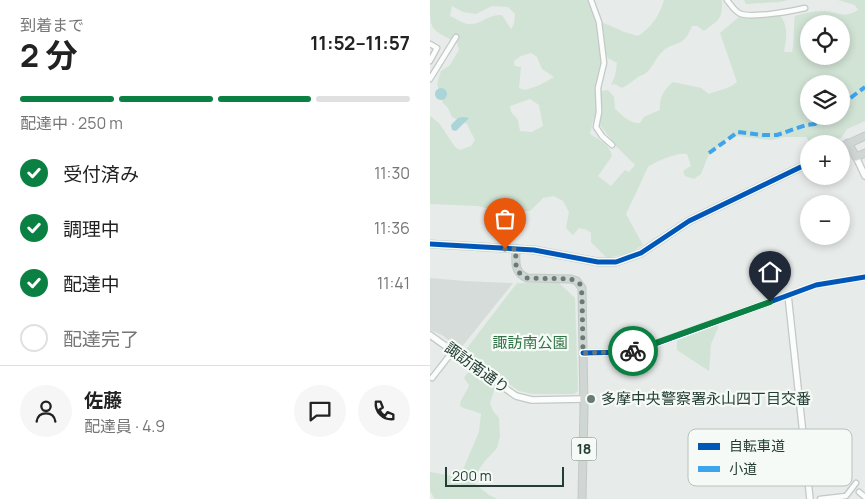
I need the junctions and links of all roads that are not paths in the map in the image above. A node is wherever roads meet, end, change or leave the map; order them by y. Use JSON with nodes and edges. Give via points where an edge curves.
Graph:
{"nodes":[{"id":1,"x":591,"y":0,"type":"edge"},
{"id":2,"x":727,"y":0,"type":"edge"},
{"id":3,"x":806,"y":8,"type":"dead end"},
{"id":4,"x":456,"y":37,"type":"dead end"},
{"id":5,"x":430,"y":44,"type":"edge"},
{"id":6,"x":437,"y":48,"type":"junction"},
{"id":7,"x":446,"y":54,"type":"junction"},
{"id":8,"x":430,"y":61,"type":"edge"},
{"id":9,"x":430,"y":79,"type":"edge"},
{"id":10,"x":865,"y":134,"type":"edge"},
{"id":11,"x":850,"y":142,"type":"edge"},
{"id":12,"x":612,"y":145,"type":"dead end"},
{"id":13,"x":850,"y":151,"type":"edge"},
{"id":14,"x":865,"y":153,"type":"edge"},
{"id":15,"x":856,"y":158,"type":"junction"},
{"id":16,"x":800,"y":167,"type":"edge"},
{"id":17,"x":865,"y":176,"type":"edge"},
{"id":18,"x":430,"y":244,"type":"edge"},
{"id":19,"x":516,"y":249,"type":"junction"},
{"id":20,"x":865,"y":276,"type":"edge"},
{"id":21,"x":788,"y":295,"type":"junction"},
{"id":22,"x":430,"y":335,"type":"edge"},
{"id":23,"x":454,"y":351,"type":"junction"},
{"id":24,"x":583,"y":353,"type":"junction"},
{"id":25,"x":432,"y":378,"type":"dead end"},
{"id":26,"x":584,"y":399,"type":"junction"},
{"id":27,"x":802,"y":429,"type":"edge"},
{"id":28,"x":856,"y":484,"type":"dead end"},
{"id":29,"x":809,"y":486,"type":"edge"},
{"id":30,"x":859,"y":492,"type":"dead end"},
{"id":31,"x":865,"y":497,"type":"edge"},
{"id":32,"x":582,"y":499,"type":"edge"},
{"id":33,"x":810,"y":499,"type":"edge"},
{"id":34,"x":820,"y":499,"type":"edge"}],
"edges":[{"from":1,"to":12,"type":"street","via":[[599,22],[604,63],[598,88],[596,127]]},
{"from":2,"to":3,"type":"street","via":[[740,14],[749,16]]},
{"from":4,"to":7,"type":"street"},
{"from":5,"to":6,"type":"street"},
{"from":6,"to":7,"type":"street"},
{"from":6,"to":8,"type":"street"},
{"from":7,"to":9,"type":"street"},
{"from":10,"to":11,"type":"main road"},
{"from":13,"to":15,"type":"main road"},
{"from":14,"to":15,"type":"main road"},
{"from":15,"to":17,"type":"street"},
{"from":16,"to":19,"type":"main road","via":[[698,216],[646,251],[624,260],[598,262]]},
{"from":18,"to":19,"type":"main road"},
{"from":19,"to":24,"type":"main road","number":"18","via":[[516,265],[522,276],[571,279],[580,284]]},
{"from":20,"to":21,"type":"street","via":[[825,283]]},
{"from":21,"to":24,"type":"street","via":[[636,351]]},
{"from":21,"to":27,"type":"street"},
{"from":22,"to":23,"type":"street","name":"諏訪南通り"},
{"from":23,"to":25,"type":"street"},
{"from":23,"to":26,"type":"street","name":"諏訪南通り","via":[[516,396],[532,400]]},
{"from":24,"to":26,"type":"main road","number":"18"},
{"from":26,"to":32,"type":"main road","number":"18"},
{"from":28,"to":34,"type":"street","via":[[846,496]]},
{"from":29,"to":33,"type":"street"},
{"from":30,"to":31,"type":"street"}]}
